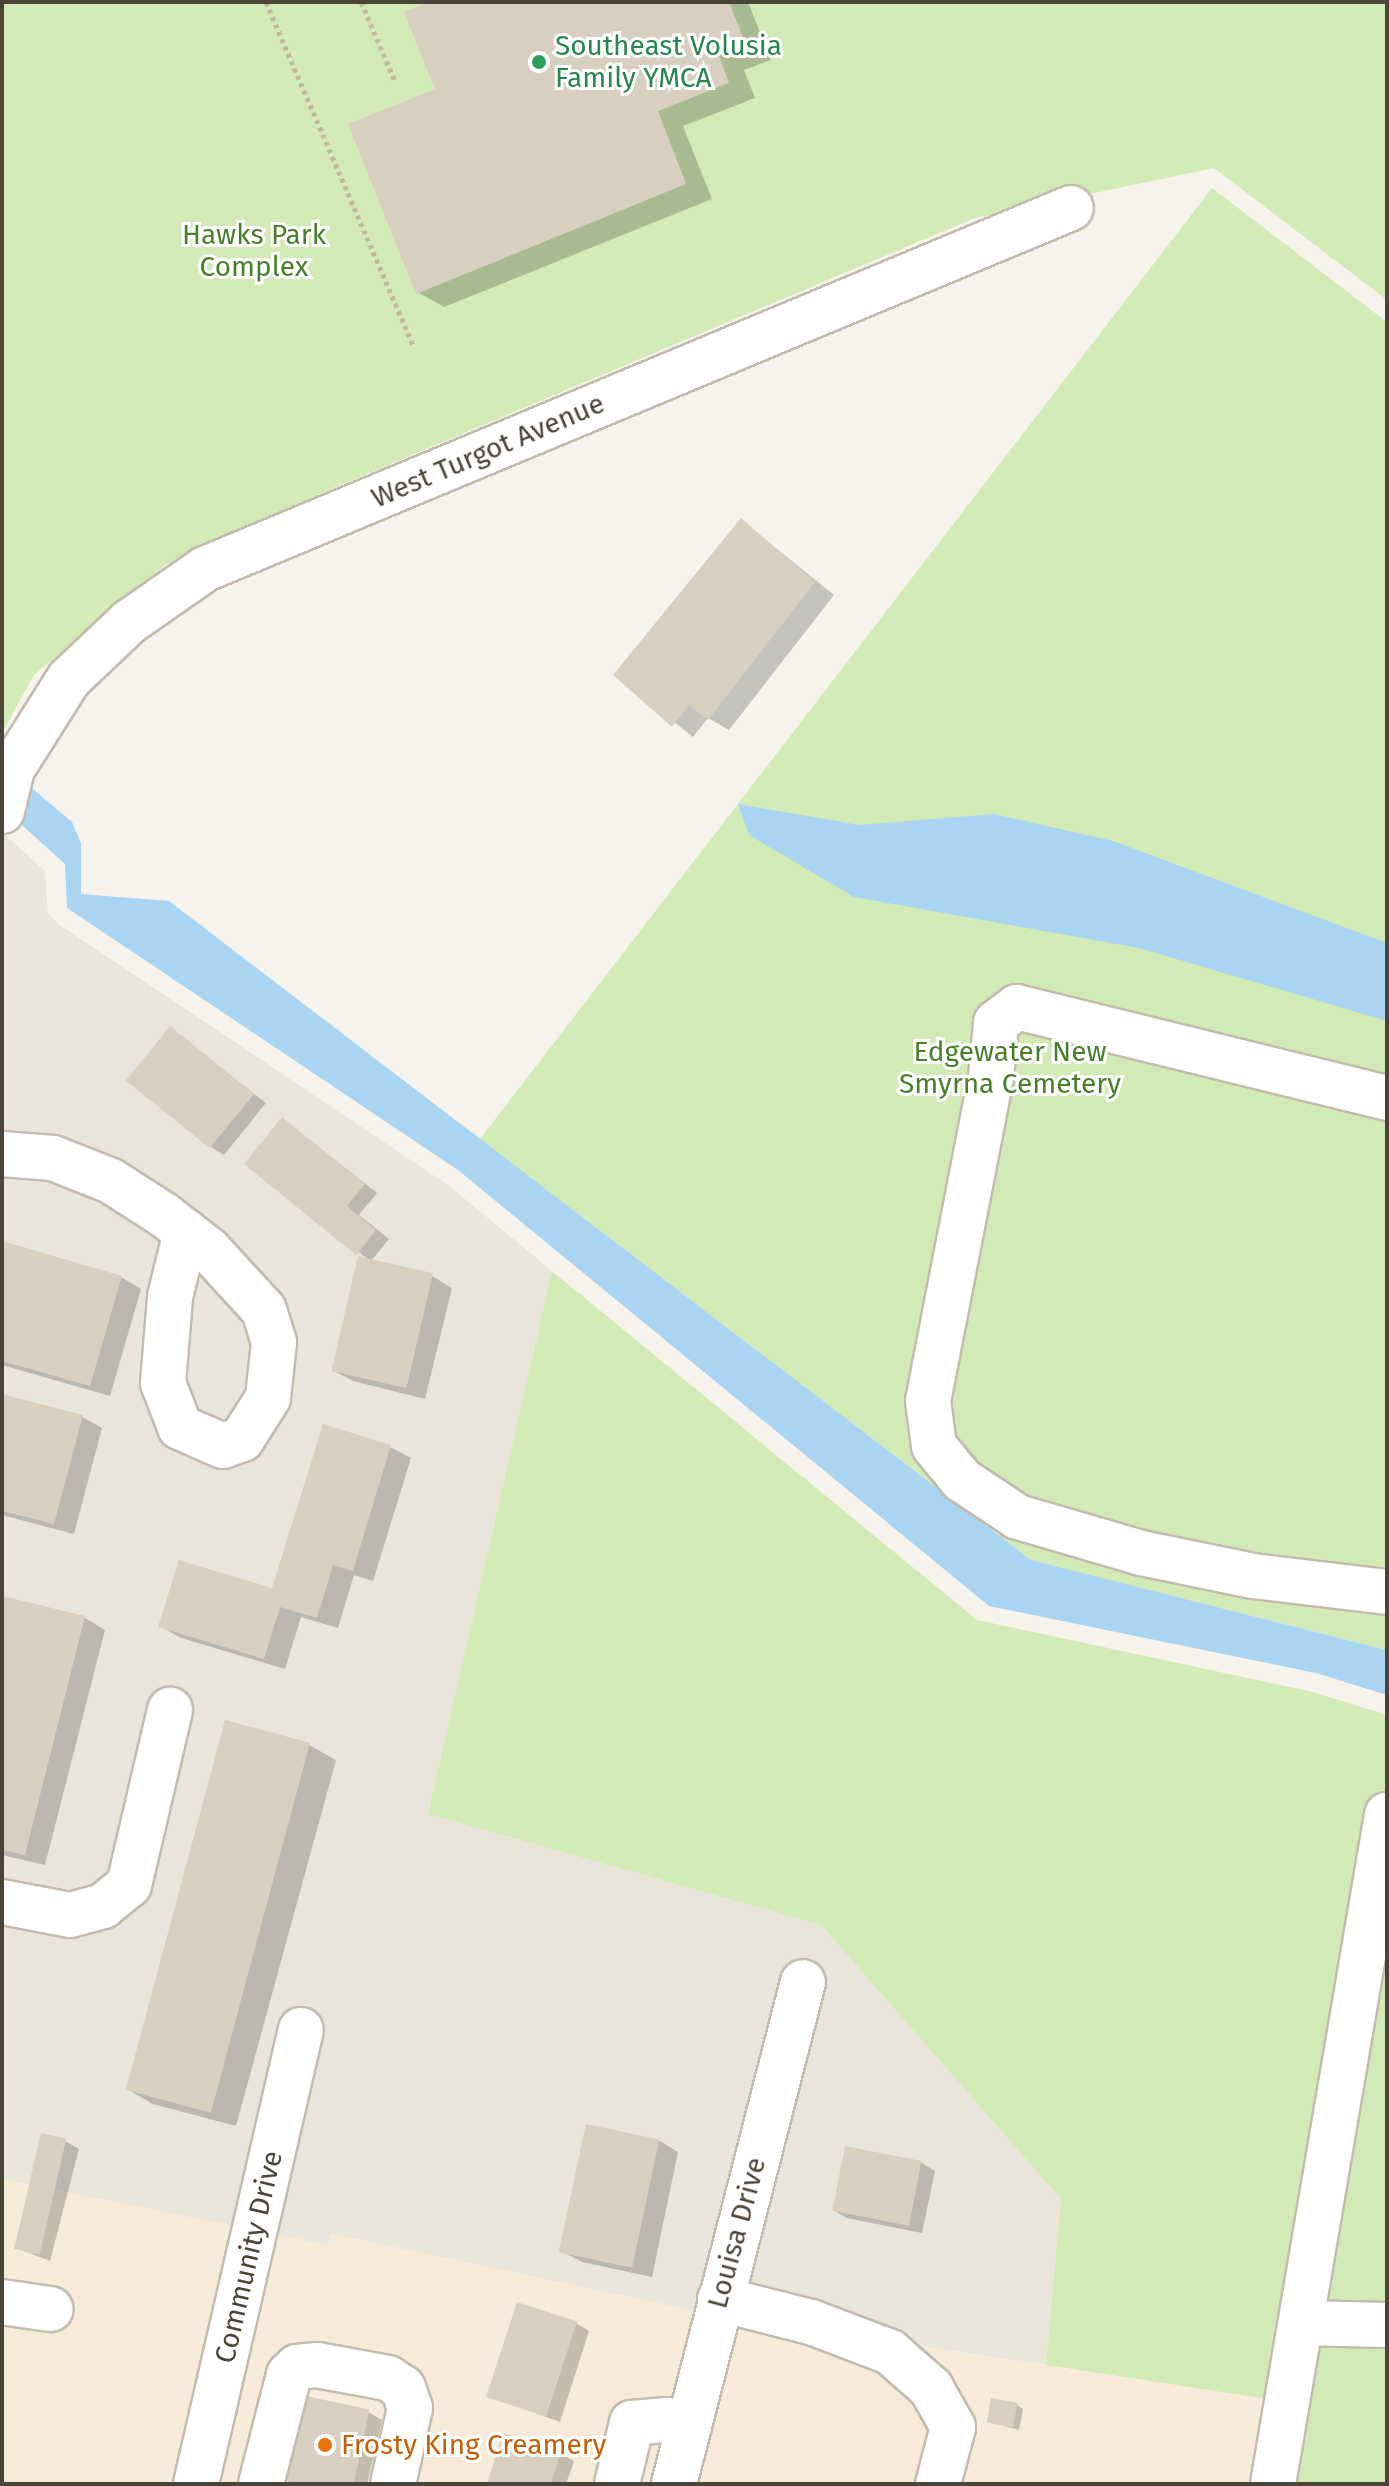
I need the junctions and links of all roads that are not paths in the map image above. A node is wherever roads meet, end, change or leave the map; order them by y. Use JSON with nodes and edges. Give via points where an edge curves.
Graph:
{"nodes":[{"id":1,"x":1071,"y":208,"type":"dead end"},
{"id":2,"x":2,"y":811,"type":"edge"},
{"id":3,"x":1387,"y":1098,"type":"edge"},
{"id":4,"x":2,"y":1154,"type":"edge"},
{"id":5,"x":186,"y":1232,"type":"dead end"},
{"id":6,"x":1387,"y":1592,"type":"edge"},
{"id":7,"x":170,"y":1710,"type":"dead end"},
{"id":8,"x":1387,"y":1815,"type":"edge"},
{"id":9,"x":2,"y":1902,"type":"edge"},
{"id":10,"x":803,"y":1982,"type":"dead end"},
{"id":11,"x":301,"y":2030,"type":"dead end"},
{"id":12,"x":720,"y":2299,"type":"junction"},
{"id":13,"x":2,"y":2302,"type":"edge"},
{"id":14,"x":50,"y":2309,"type":"dead end"},
{"id":15,"x":1301,"y":2323,"type":"junction"},
{"id":16,"x":1387,"y":2325,"type":"edge"},
{"id":17,"x":226,"y":2360,"type":"junction"},
{"id":18,"x":289,"y":2375,"type":"junction"},
{"id":19,"x":689,"y":2426,"type":"junction"},
{"id":20,"x":196,"y":2484,"type":"edge"},
{"id":21,"x":261,"y":2484,"type":"edge"},
{"id":22,"x":393,"y":2484,"type":"edge"},
{"id":23,"x":617,"y":2484,"type":"edge"},
{"id":24,"x":674,"y":2484,"type":"edge"},
{"id":25,"x":938,"y":2484,"type":"edge"},
{"id":26,"x":1273,"y":2484,"type":"edge"}],
"edges":[{"from":1,"to":2,"type":"street","name":"West Turgot Avenue","via":[[205,569],[129,622],[69,679],[12,769]]},
{"from":3,"to":6,"type":"street","via":[[1017,1007],[996,1023],[991,1077],[928,1401],[934,1446],[962,1480],[1018,1517],[1141,1553],[1253,1576]]},
{"from":4,"to":5,"type":"street","via":[[53,1158],[111,1181]]},
{"from":7,"to":9,"type":"street","via":[[129,1885],[103,1906],[70,1915]]},
{"from":8,"to":15,"type":"street"},
{"from":10,"to":12,"type":"street","name":"Louisa Drive"},
{"from":11,"to":17,"type":"street","name":"Community Drive"},
{"from":12,"to":19,"type":"street","name":"Louisa Drive"},
{"from":12,"to":25,"type":"street","via":[[811,2322],[890,2352],[931,2388],[953,2427]]},
{"from":13,"to":14,"type":"street"},
{"from":15,"to":16,"type":"street"},
{"from":15,"to":26,"type":"street"},
{"from":17,"to":18,"type":"street"},
{"from":17,"to":20,"type":"street","name":"Community Drive"},
{"from":18,"to":21,"type":"street"},
{"from":18,"to":22,"type":"street","via":[[297,2367],[317,2365],[388,2378],[403,2388],[410,2408]]},
{"from":19,"to":23,"type":"street","via":[[667,2420],[632,2423]]},
{"from":19,"to":24,"type":"street","name":"Louisa Drive"}]}
